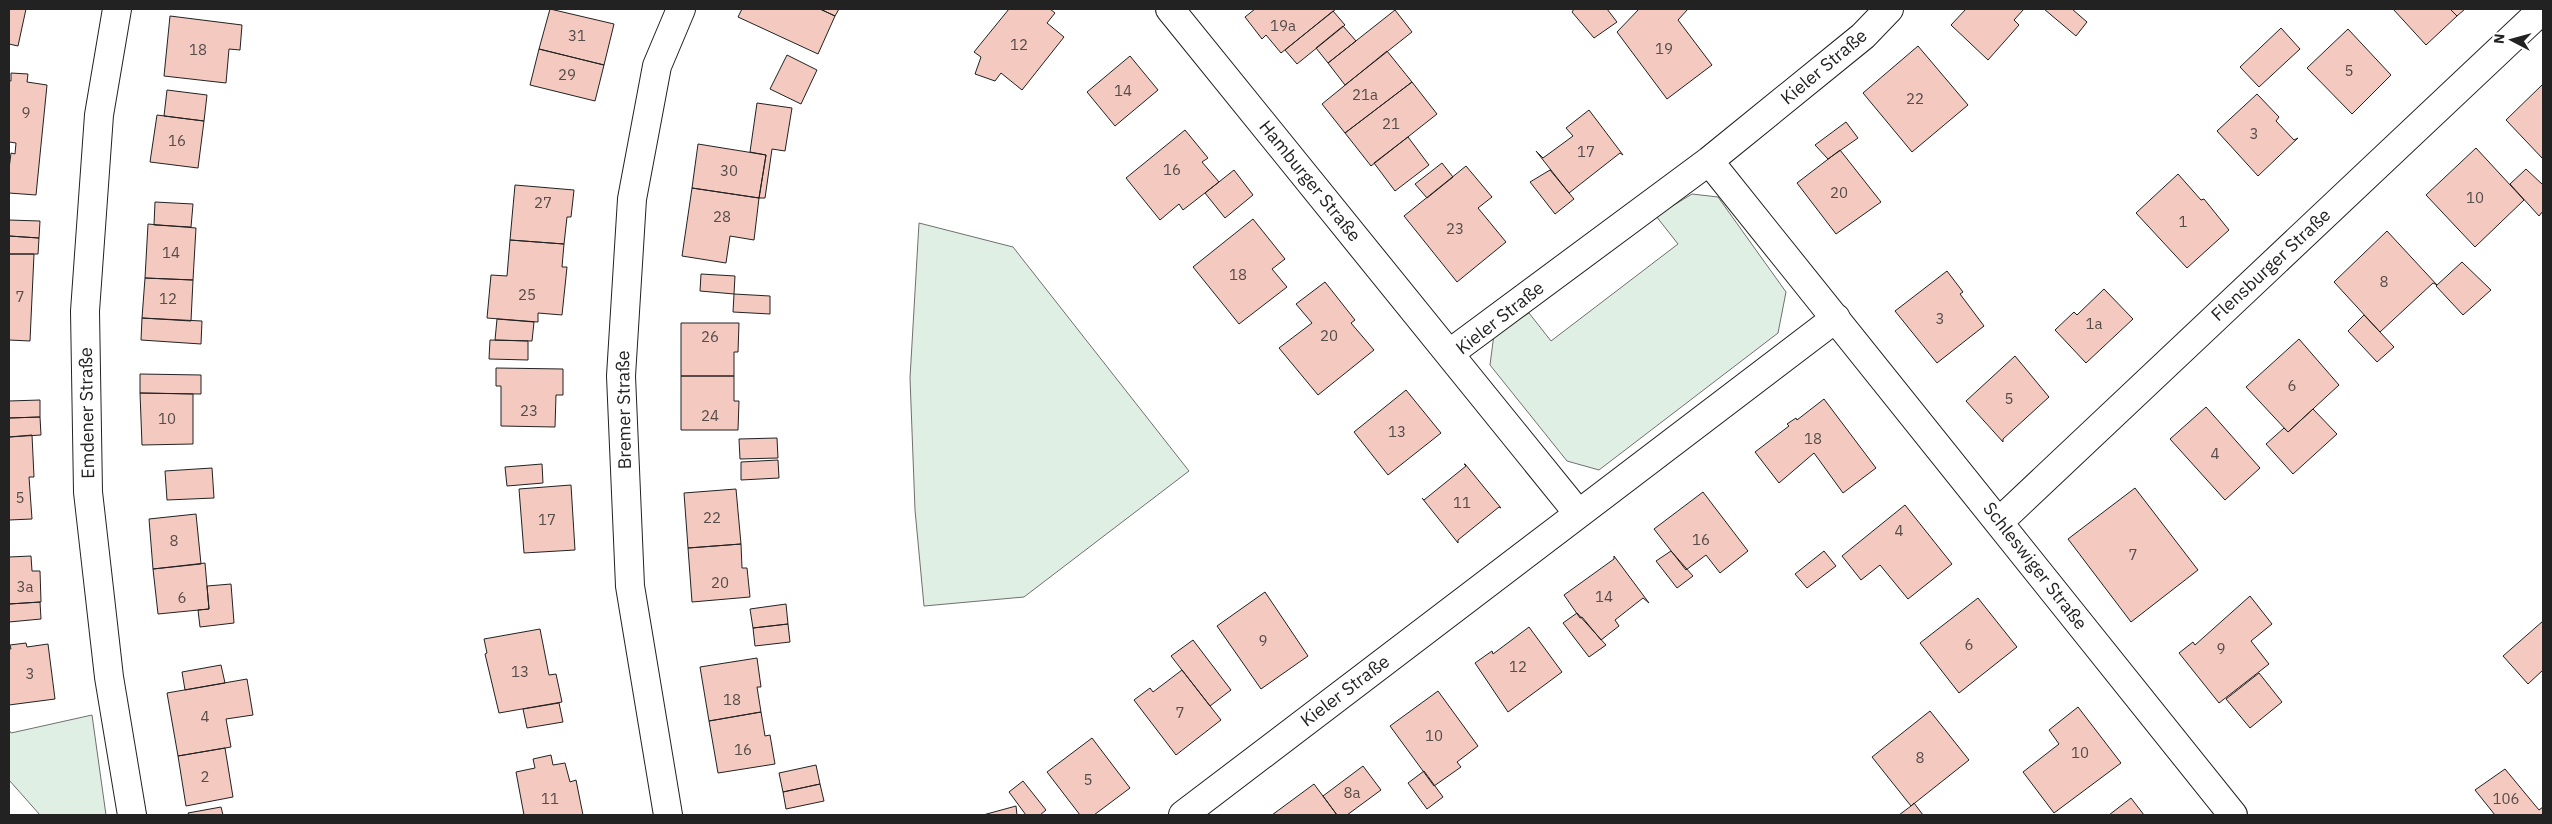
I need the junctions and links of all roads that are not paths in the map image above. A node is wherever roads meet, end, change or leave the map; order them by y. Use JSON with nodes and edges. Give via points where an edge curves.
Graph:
{"nodes":[{"id":1,"x":117,"y":9,"type":"edge"},
{"id":2,"x":681,"y":9,"type":"edge"},
{"id":3,"x":1170,"y":9,"type":"edge"},
{"id":4,"x":1889,"y":9,"type":"edge"},
{"id":5,"x":2543,"y":9,"type":"edge"},
{"id":6,"x":1709,"y":161,"type":"junction"},
{"id":7,"x":1836,"y":318,"type":"junction"},
{"id":8,"x":1450,"y":353,"type":"junction"},
{"id":9,"x":1578,"y":513,"type":"junction"},
{"id":10,"x":2000,"y":521,"type":"junction"},
{"id":11,"x":132,"y":815,"type":"edge"},
{"id":12,"x":668,"y":815,"type":"edge"},
{"id":13,"x":1183,"y":815,"type":"edge"},
{"id":14,"x":2233,"y":815,"type":"edge"}],
"edges":[{"from":1,"to":11,"type":"street","name":"Emdener Straße","via":[[99,114],[85,311],[88,492],[108,677]]},
{"from":2,"to":12,"type":"street","name":"Bremer Straße","via":[[657,66],[632,199],[620,376],[630,586]]},
{"from":3,"to":8,"type":"street","name":"Hamburger Straße"},
{"from":4,"to":6,"type":"street","name":"Kieler Straße","via":[[1863,36]]},
{"from":5,"to":10,"type":"street","name":"Flensburger Straße"},
{"from":6,"to":7,"type":"street"},
{"from":6,"to":8,"type":"street","name":"Kieler Straße"},
{"from":7,"to":9,"type":"street","name":"Kieler Straße"},
{"from":7,"to":10,"type":"street","name":"Schleswiger Straße"},
{"from":8,"to":9,"type":"street","name":"Kieler Straße"},
{"from":9,"to":13,"type":"street","name":"Kieler Straße"},
{"from":10,"to":14,"type":"street","name":"Schleswiger Straße"}]}
